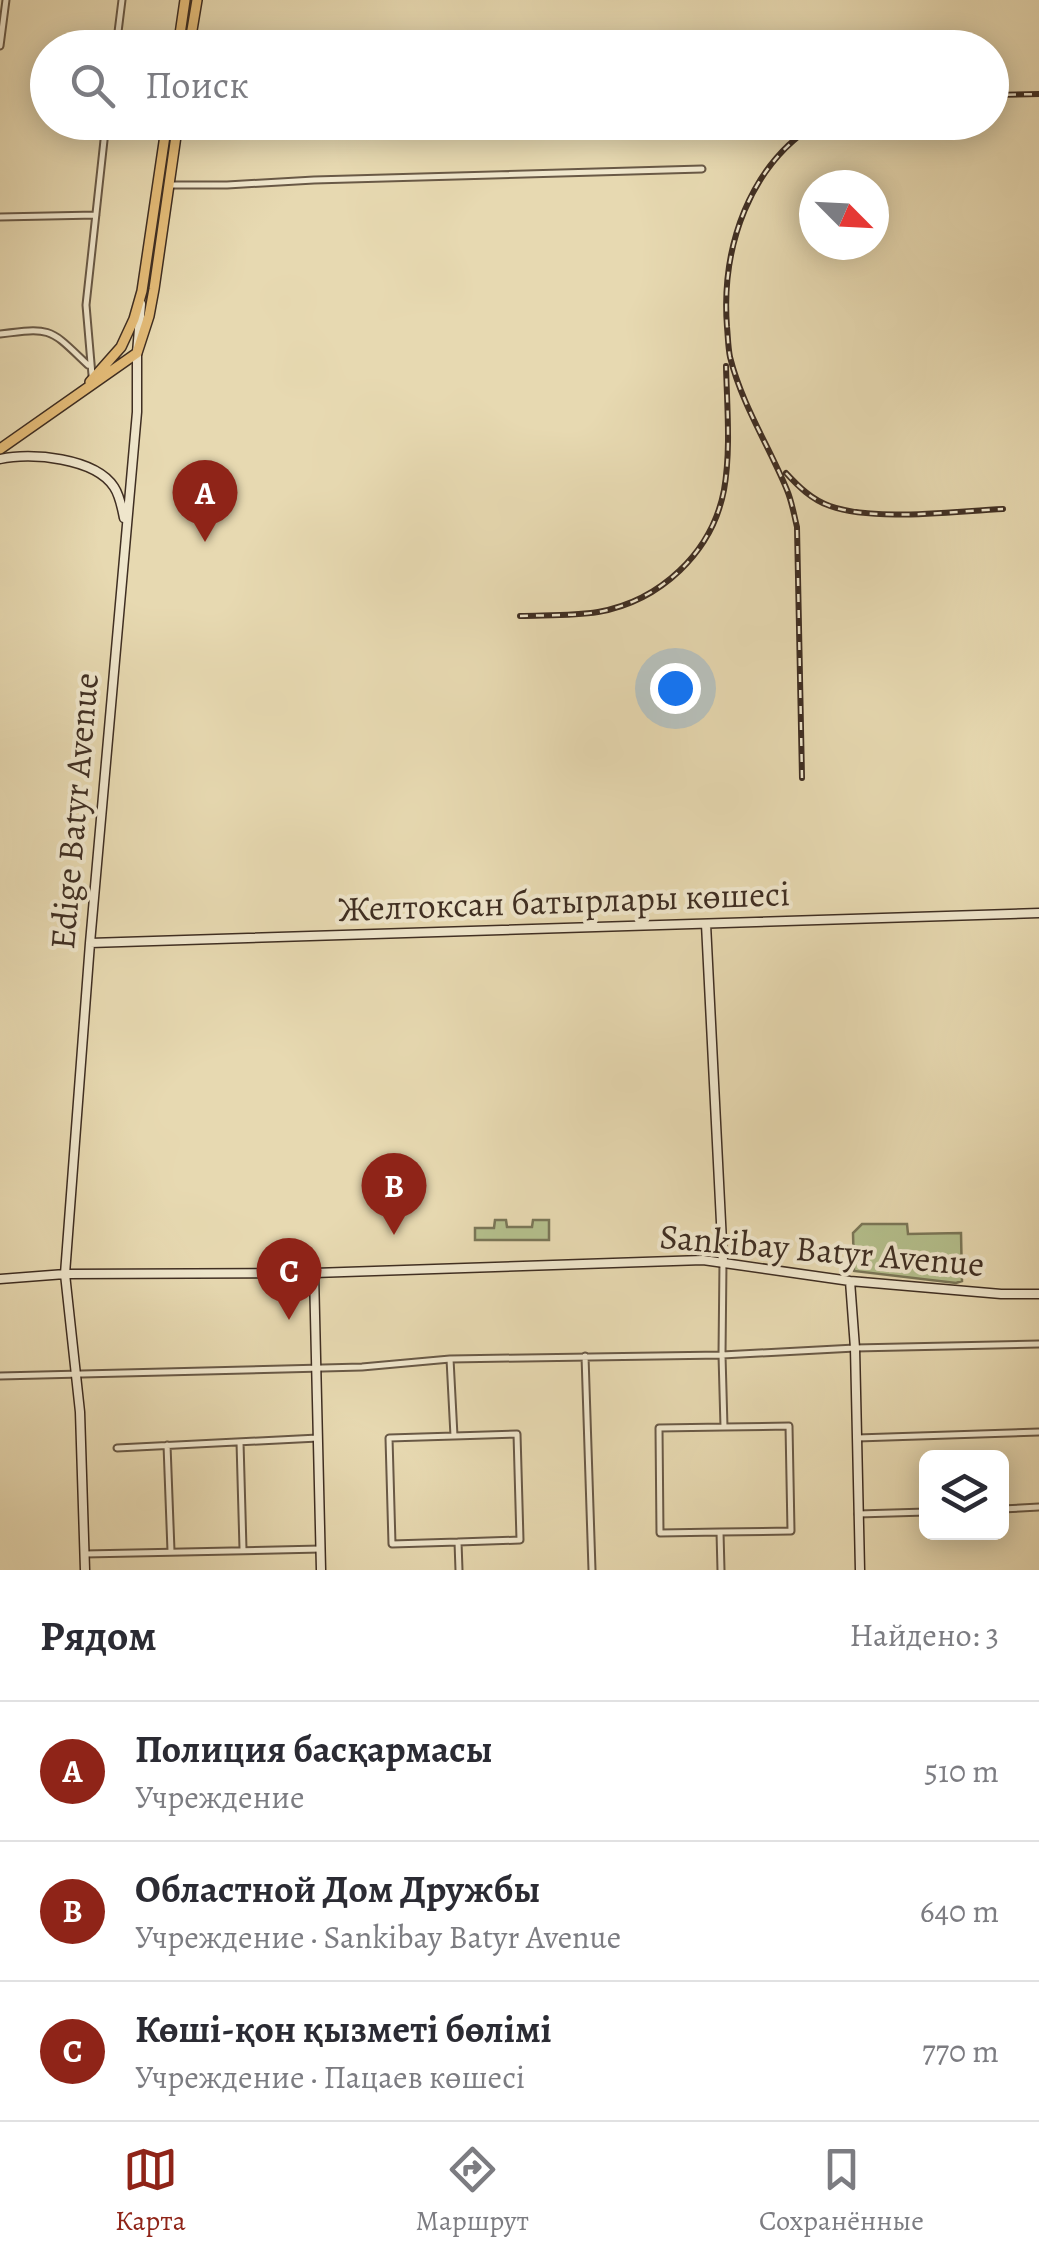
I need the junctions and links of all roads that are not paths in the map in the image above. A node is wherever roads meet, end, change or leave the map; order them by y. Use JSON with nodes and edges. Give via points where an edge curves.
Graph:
{"nodes":[{"id":1,"x":6,"y":0,"type":"edge"},
{"id":2,"x":122,"y":0,"type":"edge"},
{"id":3,"x":185,"y":0,"type":"edge"},
{"id":4,"x":197,"y":0,"type":"edge"},
{"id":5,"x":118,"y":30,"type":"edge"},
{"id":6,"x":181,"y":30,"type":"edge"},
{"id":7,"x":193,"y":30,"type":"edge"},
{"id":8,"x":0,"y":46,"type":"edge"},
{"id":9,"x":104,"y":140,"type":"edge"},
{"id":10,"x":164,"y":140,"type":"edge"},
{"id":11,"x":175,"y":140,"type":"edge"},
{"id":12,"x":702,"y":169,"type":"dead end"},
{"id":13,"x":169,"y":185,"type":"junction"},
{"id":14,"x":96,"y":215,"type":"junction"},
{"id":15,"x":0,"y":217,"type":"edge"},
{"id":16,"x":142,"y":291,"type":"junction"},
{"id":17,"x":0,"y":334,"type":"edge"},
{"id":18,"x":137,"y":353,"type":"junction"},
{"id":19,"x":90,"y":367,"type":"junction"},
{"id":20,"x":93,"y":378,"type":"junction"},
{"id":21,"x":77,"y":396,"type":"junction"},
{"id":22,"x":0,"y":449,"type":"edge"},
{"id":23,"x":0,"y":458,"type":"edge"},
{"id":24,"x":126,"y":535,"type":"junction"},
{"id":25,"x":1039,"y":913,"type":"edge"},
{"id":26,"x":706,"y":924,"type":"junction"},
{"id":27,"x":90,"y":943,"type":"junction"},
{"id":28,"x":723,"y":1262,"type":"junction"},
{"id":29,"x":314,"y":1273,"type":"junction"},
{"id":30,"x":64,"y":1274,"type":"junction"},
{"id":31,"x":0,"y":1279,"type":"edge"},
{"id":32,"x":850,"y":1281,"type":"junction"},
{"id":33,"x":1039,"y":1294,"type":"edge"},
{"id":34,"x":1039,"y":1344,"type":"edge"},
{"id":35,"x":854,"y":1348,"type":"junction"},
{"id":36,"x":722,"y":1355,"type":"junction"},
{"id":37,"x":585,"y":1356,"type":"junction"},
{"id":38,"x":450,"y":1359,"type":"junction"},
{"id":39,"x":316,"y":1368,"type":"junction"},
{"id":40,"x":77,"y":1374,"type":"junction"},
{"id":41,"x":0,"y":1376,"type":"edge"},
{"id":42,"x":724,"y":1427,"type":"junction"},
{"id":43,"x":1039,"y":1432,"type":"edge"},
{"id":44,"x":454,"y":1436,"type":"junction"},
{"id":45,"x":318,"y":1438,"type":"junction"},
{"id":46,"x":857,"y":1438,"type":"junction"},
{"id":47,"x":240,"y":1442,"type":"junction"},
{"id":48,"x":168,"y":1445,"type":"junction"},
{"id":49,"x":117,"y":1448,"type":"dead end"},
{"id":50,"x":1039,"y":1507,"type":"edge"},
{"id":51,"x":1009,"y":1508,"type":"edge"},
{"id":52,"x":919,"y":1512,"type":"edge"},
{"id":53,"x":858,"y":1514,"type":"junction"},
{"id":54,"x":720,"y":1532,"type":"junction"},
{"id":55,"x":458,"y":1542,"type":"junction"},
{"id":56,"x":243,"y":1549,"type":"junction"},
{"id":57,"x":321,"y":1549,"type":"junction"},
{"id":58,"x":171,"y":1552,"type":"junction"},
{"id":59,"x":85,"y":1554,"type":"junction"},
{"id":60,"x":85,"y":1570,"type":"edge"},
{"id":61,"x":321,"y":1570,"type":"edge"},
{"id":62,"x":458,"y":1570,"type":"edge"},
{"id":63,"x":592,"y":1570,"type":"edge"},
{"id":64,"x":721,"y":1570,"type":"edge"},
{"id":65,"x":860,"y":1570,"type":"edge"}],
"edges":[{"from":1,"to":8,"type":"street"},
{"from":2,"to":5,"type":"street"},
{"from":3,"to":6,"type":"main road"},
{"from":4,"to":7,"type":"main road"},
{"from":9,"to":14,"type":"street"},
{"from":10,"to":16,"type":"main road","name":"Edige Batyr Avenue"},
{"from":11,"to":13,"type":"main road","name":"Edige Batyr Avenue"},
{"from":12,"to":13,"type":"street"},
{"from":13,"to":18,"type":"main road","name":"Edige Batyr Avenue"},
{"from":14,"to":15,"type":"street"},
{"from":14,"to":19,"type":"street","via":[[86,305]]},
{"from":16,"to":18,"type":"street","name":"Edige Batyr Avenue"},
{"from":16,"to":20,"type":"main road","via":[[121,347]]},
{"from":17,"to":19,"type":"street","via":[[39,329],[58,336]]},
{"from":18,"to":21,"type":"main road"},
{"from":18,"to":24,"type":"street","name":"Edige Batyr Avenue"},
{"from":19,"to":20,"type":"street"},
{"from":20,"to":21,"type":"main road"},
{"from":21,"to":22,"type":"main road"},
{"from":23,"to":24,"type":"street","via":[[49,458],[106,477],[116,490]]},
{"from":24,"to":27,"type":"street","name":"Edige Batyr Avenue"},
{"from":25,"to":26,"type":"street","name":"Желтоксан батырлары көшесі"},
{"from":26,"to":27,"type":"street","name":"Желтоксан батырлары көшесі"},
{"from":26,"to":28,"type":"street"},
{"from":27,"to":30,"type":"street","name":"Edige Batyr Avenue"},
{"from":28,"to":29,"type":"street","name":"Sankibay Batyr Avenue"},
{"from":28,"to":32,"type":"street","name":"Sankibay Batyr Avenue"},
{"from":28,"to":36,"type":"street"},
{"from":29,"to":30,"type":"street","name":"Sankibay Batyr Avenue"},
{"from":29,"to":39,"type":"street"},
{"from":30,"to":31,"type":"street","name":"Sankibay Batyr Avenue"},
{"from":30,"to":40,"type":"street","name":"Edige Batyr Avenue"},
{"from":32,"to":33,"type":"street","name":"Sankibay Batyr Avenue"},
{"from":32,"to":35,"type":"street"},
{"from":34,"to":35,"type":"street"},
{"from":35,"to":36,"type":"street"},
{"from":35,"to":46,"type":"street"},
{"from":36,"to":37,"type":"street"},
{"from":36,"to":42,"type":"street"},
{"from":37,"to":38,"type":"street"},
{"from":37,"to":63,"type":"street"},
{"from":38,"to":39,"type":"street"},
{"from":38,"to":44,"type":"street"},
{"from":39,"to":40,"type":"street"},
{"from":39,"to":45,"type":"street"},
{"from":40,"to":41,"type":"street"},
{"from":40,"to":59,"type":"street","name":"Edige Batyr Avenue"},
{"from":42,"to":54,"type":"street","via":[[659,1428],[660,1534]]},
{"from":42,"to":54,"type":"street","via":[[789,1426],[790,1531]]},
{"from":43,"to":46,"type":"street"},
{"from":44,"to":55,"type":"street","via":[[517,1434],[520,1540]]},
{"from":44,"to":55,"type":"street","via":[[389,1438],[392,1544]]},
{"from":45,"to":47,"type":"street"},
{"from":45,"to":57,"type":"street"},
{"from":46,"to":53,"type":"street"},
{"from":47,"to":48,"type":"street"},
{"from":47,"to":56,"type":"street"},
{"from":48,"to":49,"type":"street"},
{"from":48,"to":58,"type":"street"},
{"from":50,"to":51,"type":"street"},
{"from":52,"to":53,"type":"street"},
{"from":53,"to":65,"type":"street"},
{"from":54,"to":64,"type":"street"},
{"from":55,"to":62,"type":"street"},
{"from":56,"to":57,"type":"street"},
{"from":56,"to":58,"type":"street"},
{"from":57,"to":61,"type":"street"},
{"from":58,"to":59,"type":"street"},
{"from":59,"to":60,"type":"street","name":"Edige Batyr Avenue"}]}
